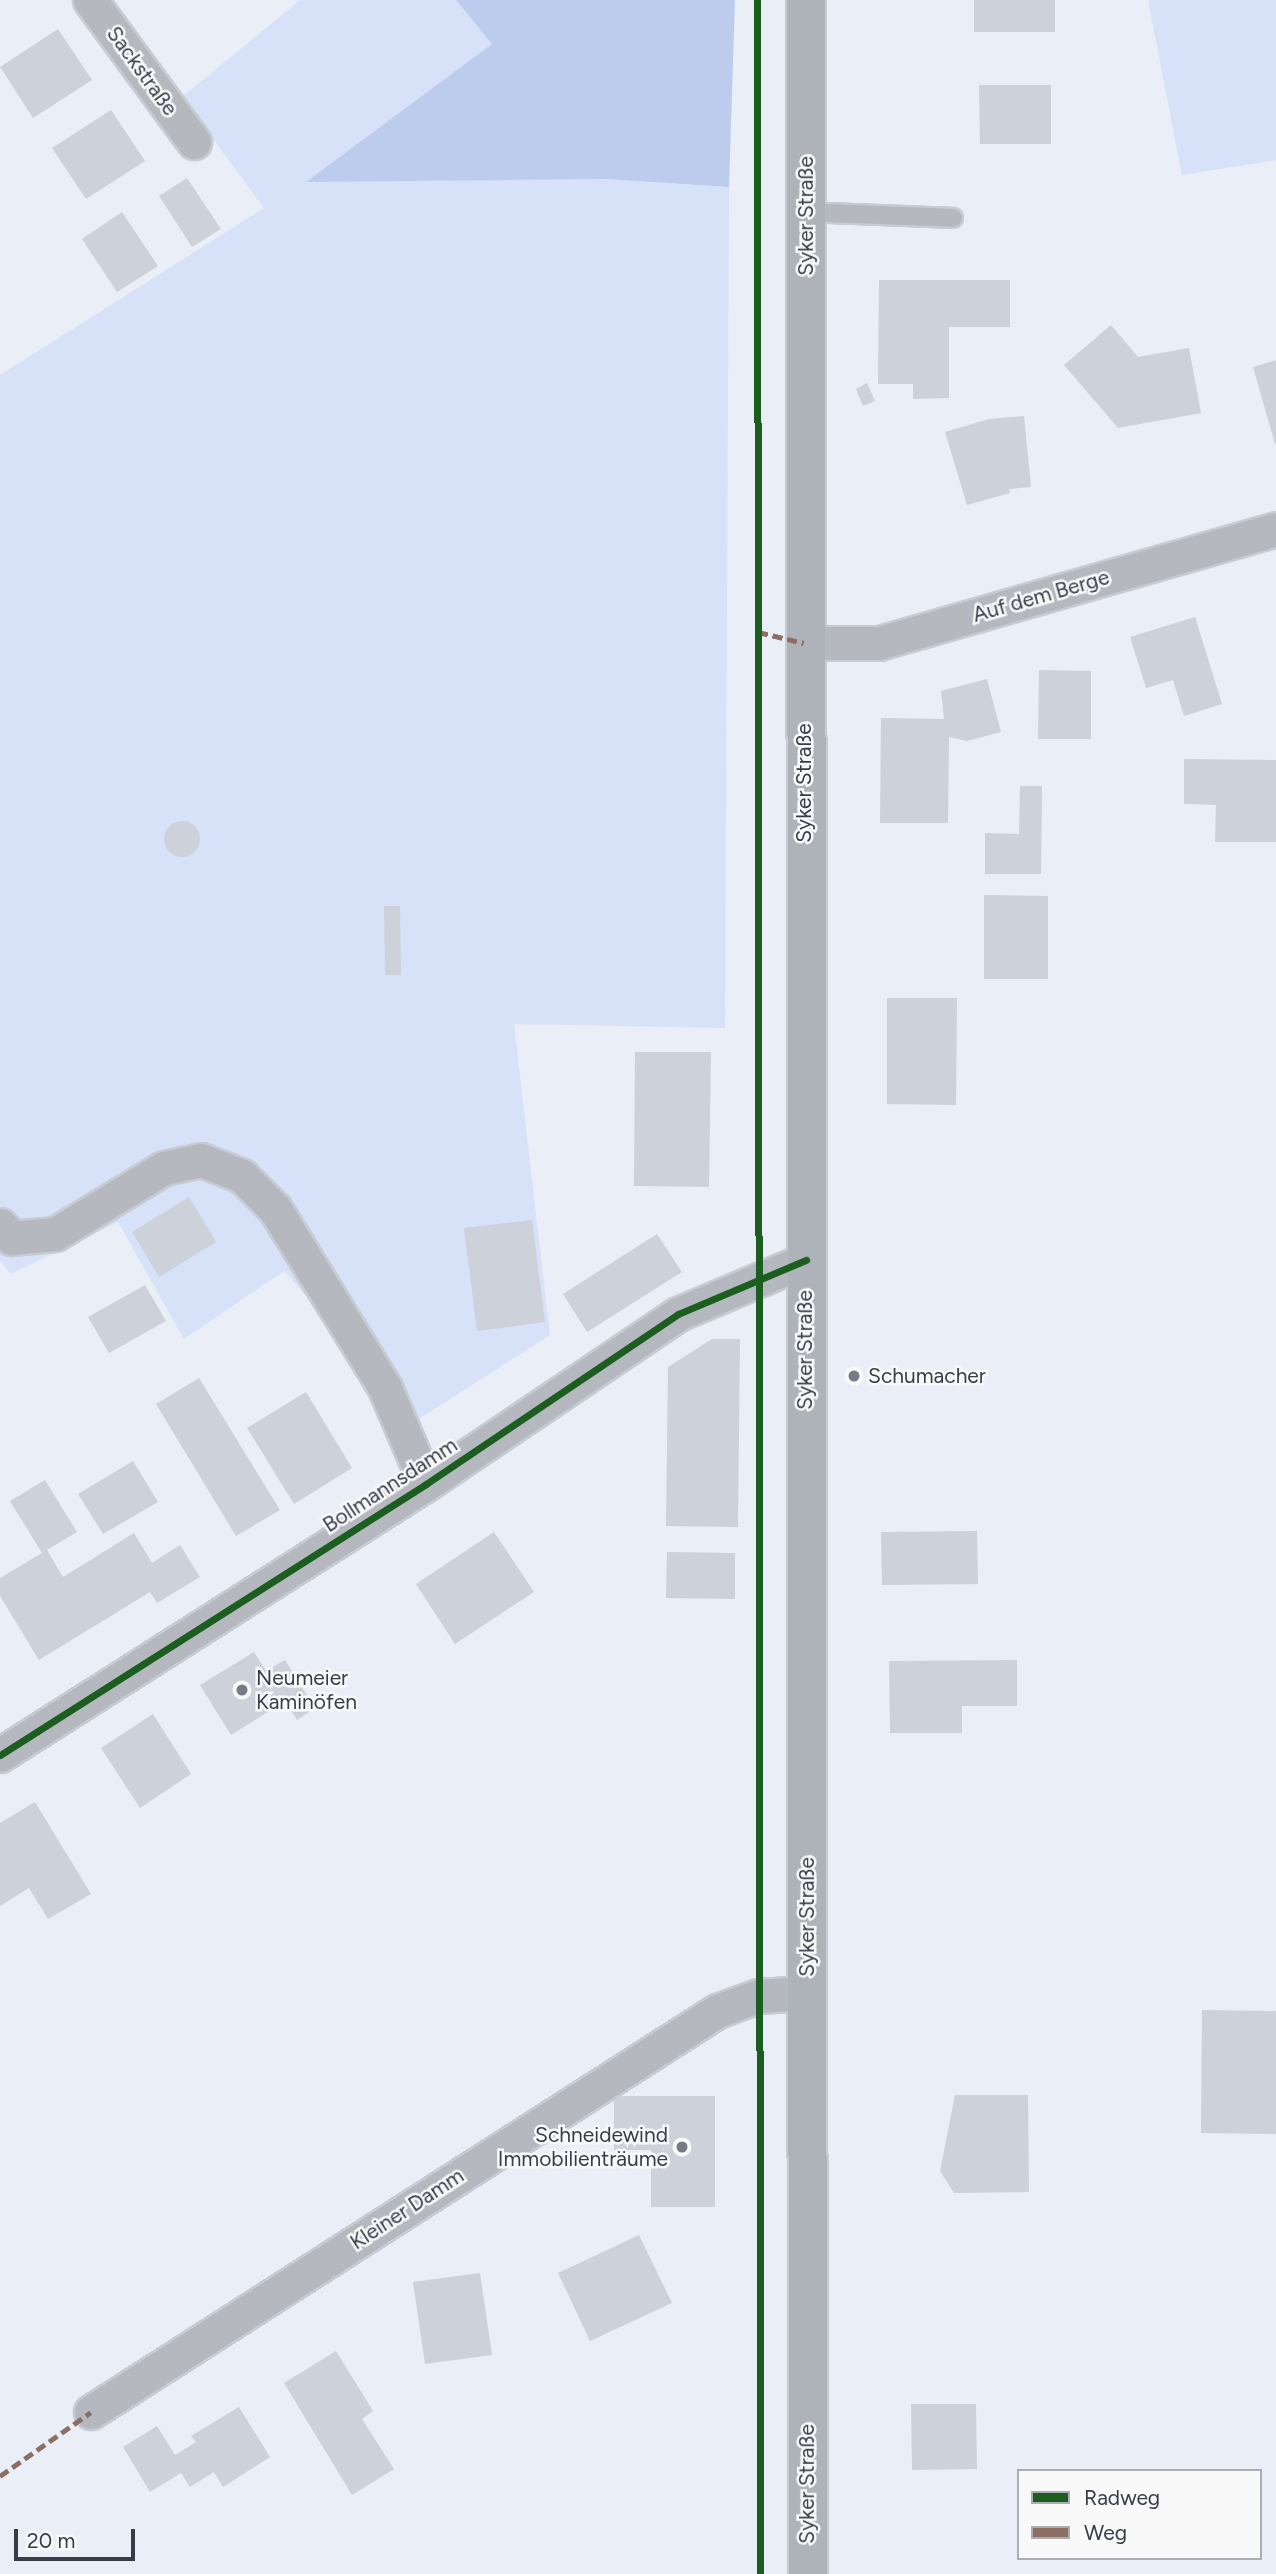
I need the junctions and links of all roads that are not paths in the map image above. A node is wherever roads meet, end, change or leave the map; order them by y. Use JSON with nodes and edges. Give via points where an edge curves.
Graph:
{"nodes":[{"id":1,"x":90,"y":0,"type":"edge"},
{"id":2,"x":806,"y":0,"type":"edge"},
{"id":3,"x":194,"y":142,"type":"dead end"},
{"id":4,"x":806,"y":212,"type":"junction"},
{"id":5,"x":953,"y":218,"type":"dead end"},
{"id":6,"x":1276,"y":529,"type":"edge"},
{"id":7,"x":804,"y":643,"type":"junction"},
{"id":8,"x":0,"y":1225,"type":"edge"},
{"id":9,"x":806,"y":1260,"type":"junction"},
{"id":10,"x":426,"y":1484,"type":"junction"},
{"id":11,"x":0,"y":1755,"type":"edge"},
{"id":12,"x":807,"y":1993,"type":"junction"},
{"id":13,"x":91,"y":2412,"type":"dead end"},
{"id":14,"x":807,"y":2574,"type":"edge"}],
"edges":[{"from":1,"to":3,"type":"street","name":"Sackstraße"},
{"from":2,"to":4,"type":"main road","name":"Syker Straße"},
{"from":4,"to":5,"type":"lane"},
{"from":4,"to":7,"type":"main road","name":"Syker Straße"},
{"from":6,"to":7,"type":"street","name":"Auf dem Berge","via":[[879,643]]},
{"from":7,"to":9,"type":"main road","name":"Syker Straße"},
{"from":8,"to":10,"type":"street","via":[[12,1238],[55,1234],[164,1168],[201,1160],[242,1175],[275,1209],[385,1388]]},
{"from":9,"to":10,"type":"street","name":"Bollmannsdamm","via":[[678,1314]]},
{"from":9,"to":12,"type":"main road","name":"Syker Straße"},
{"from":10,"to":11,"type":"street","name":"Bollmannsdamm"},
{"from":12,"to":13,"type":"street","name":"Kleiner Damm","via":[[758,1996],[717,2011]]},
{"from":12,"to":14,"type":"main road","name":"Syker Straße"}]}
